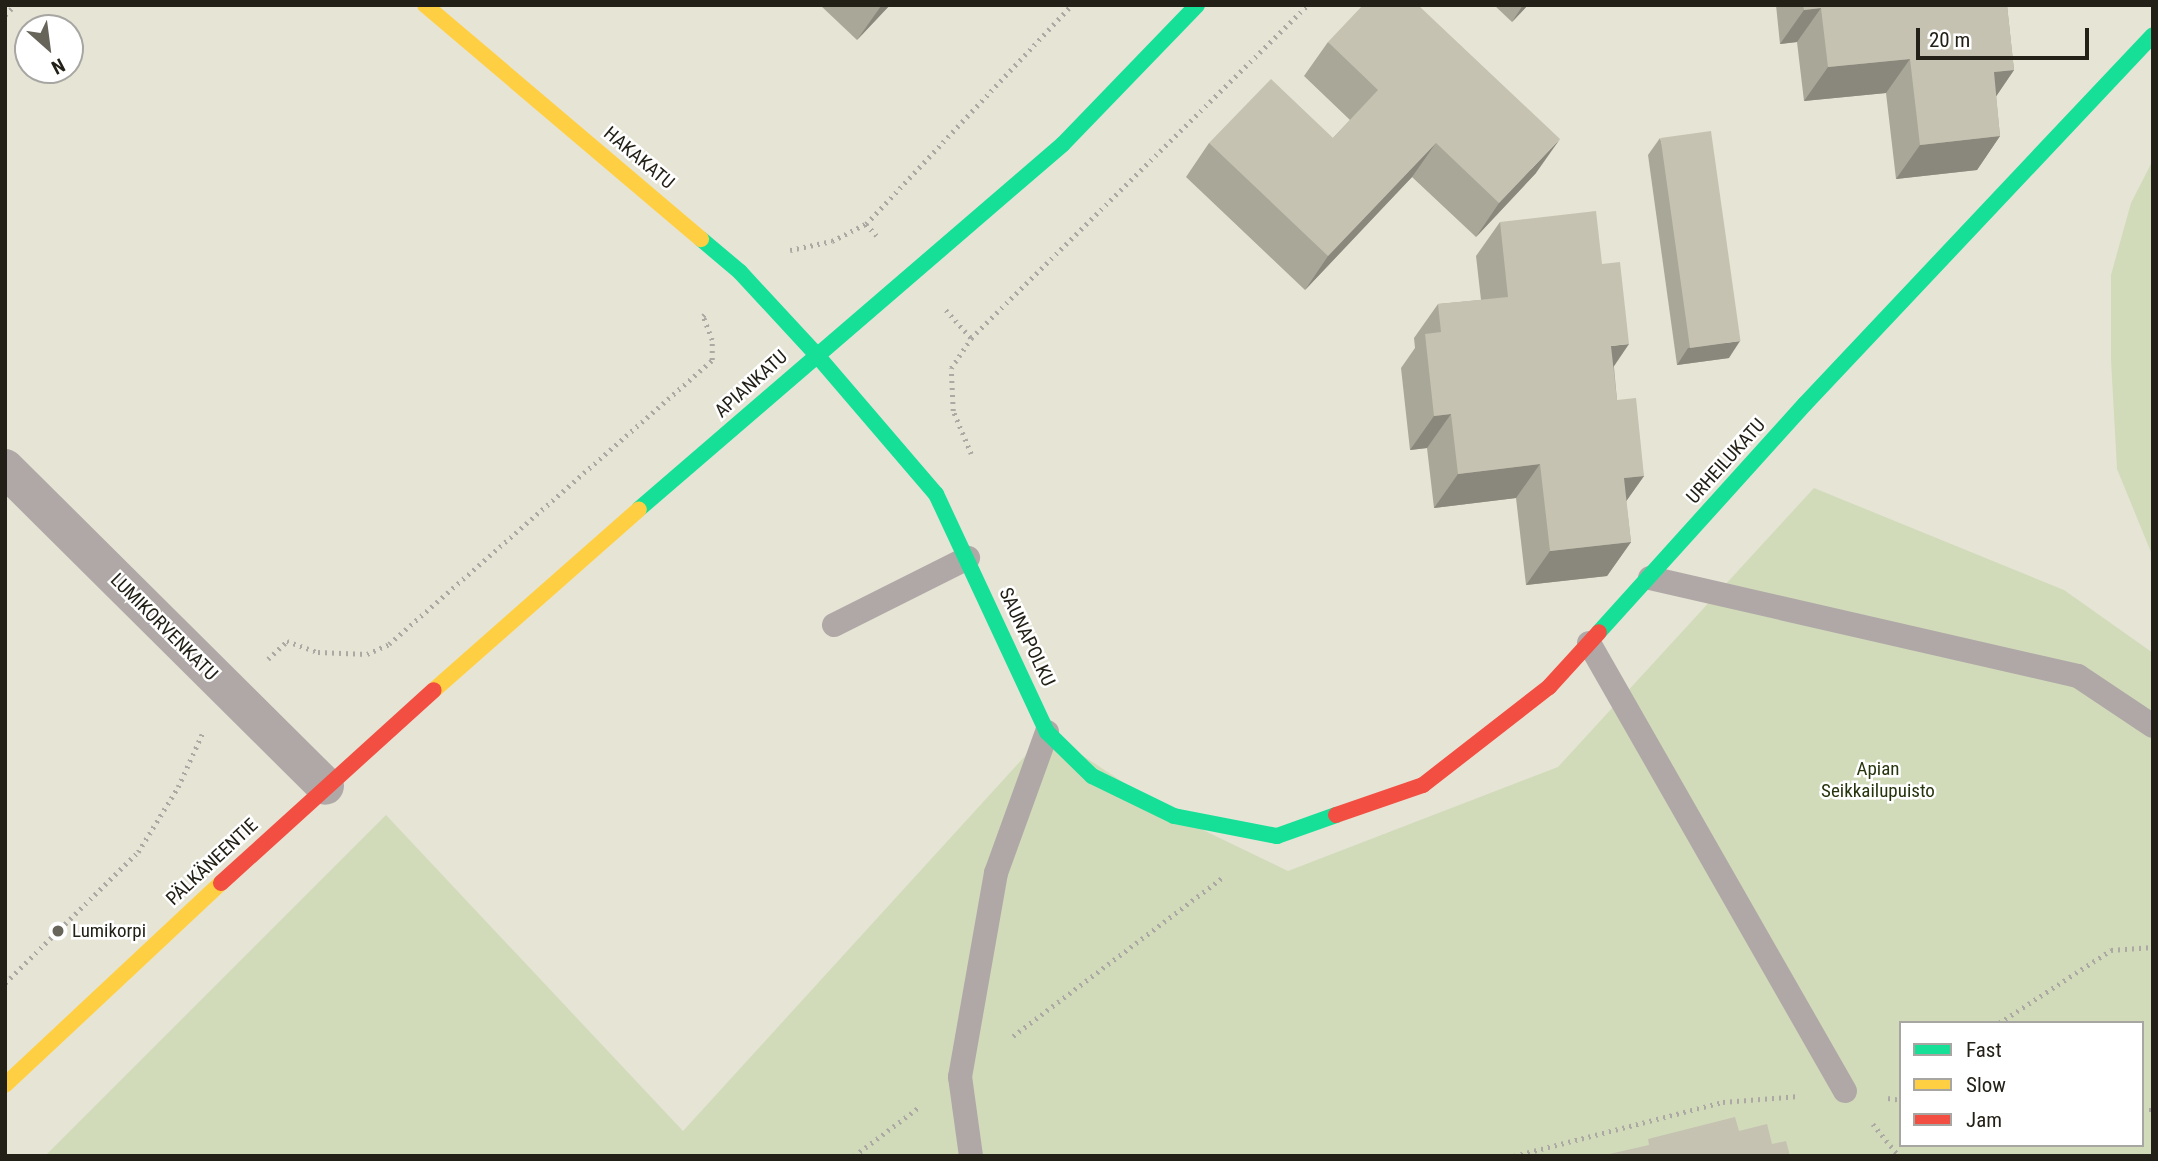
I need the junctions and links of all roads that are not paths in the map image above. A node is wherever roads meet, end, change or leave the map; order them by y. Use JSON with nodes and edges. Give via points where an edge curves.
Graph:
{"nodes":[{"id":1,"x":425,"y":5,"type":"edge"},
{"id":2,"x":1197,"y":5,"type":"edge"},
{"id":3,"x":2153,"y":35,"type":"edge"},
{"id":4,"x":815,"y":354,"type":"junction"},
{"id":5,"x":5,"y":468,"type":"edge"},
{"id":6,"x":968,"y":558,"type":"junction"},
{"id":7,"x":1650,"y":578,"type":"junction"},
{"id":8,"x":834,"y":625,"type":"dead end"},
{"id":9,"x":1589,"y":643,"type":"junction"},
{"id":10,"x":2153,"y":726,"type":"edge"},
{"id":11,"x":1047,"y":732,"type":"junction"},
{"id":12,"x":325,"y":786,"type":"junction"},
{"id":13,"x":1277,"y":836,"type":"joint"},
{"id":14,"x":5,"y":1085,"type":"edge"},
{"id":15,"x":1845,"y":1091,"type":"road end"},
{"id":16,"x":971,"y":1156,"type":"edge"}],
"edges":[{"from":1,"to":4,"type":"street","name":"HAKAKATU","via":[[740,272]]},
{"from":2,"to":4,"type":"street","name":"APIANKATU","via":[[1063,144]]},
{"from":3,"to":7,"type":"street","name":"URHEILUKATU","via":[[1805,404]]},
{"from":4,"to":6,"type":"street","name":"SAUNAPOLKU","via":[[936,494]]},
{"from":4,"to":12,"type":"street","name":"APIANKATU"},
{"from":5,"to":12,"type":"street","name":"LUMIKORVENKATU"},
{"from":6,"to":8,"type":"lane"},
{"from":6,"to":11,"type":"street","name":"SAUNAPOLKU"},
{"from":7,"to":9,"type":"street","name":"URHEILUKATU"},
{"from":7,"to":10,"type":"lane","via":[[2078,677]]},
{"from":9,"to":13,"type":"street","name":"URHEILUKATU","via":[[1549,687],[1423,785]]},
{"from":9,"to":15,"type":"lane"},
{"from":11,"to":13,"type":"street","name":"SAUNAPOLKU","via":[[1091,776],[1174,816]]},
{"from":11,"to":16,"type":"lane","via":[[996,873],[960,1077]]},
{"from":12,"to":14,"type":"street","name":"PÄLKÄNEENTIE"}]}
